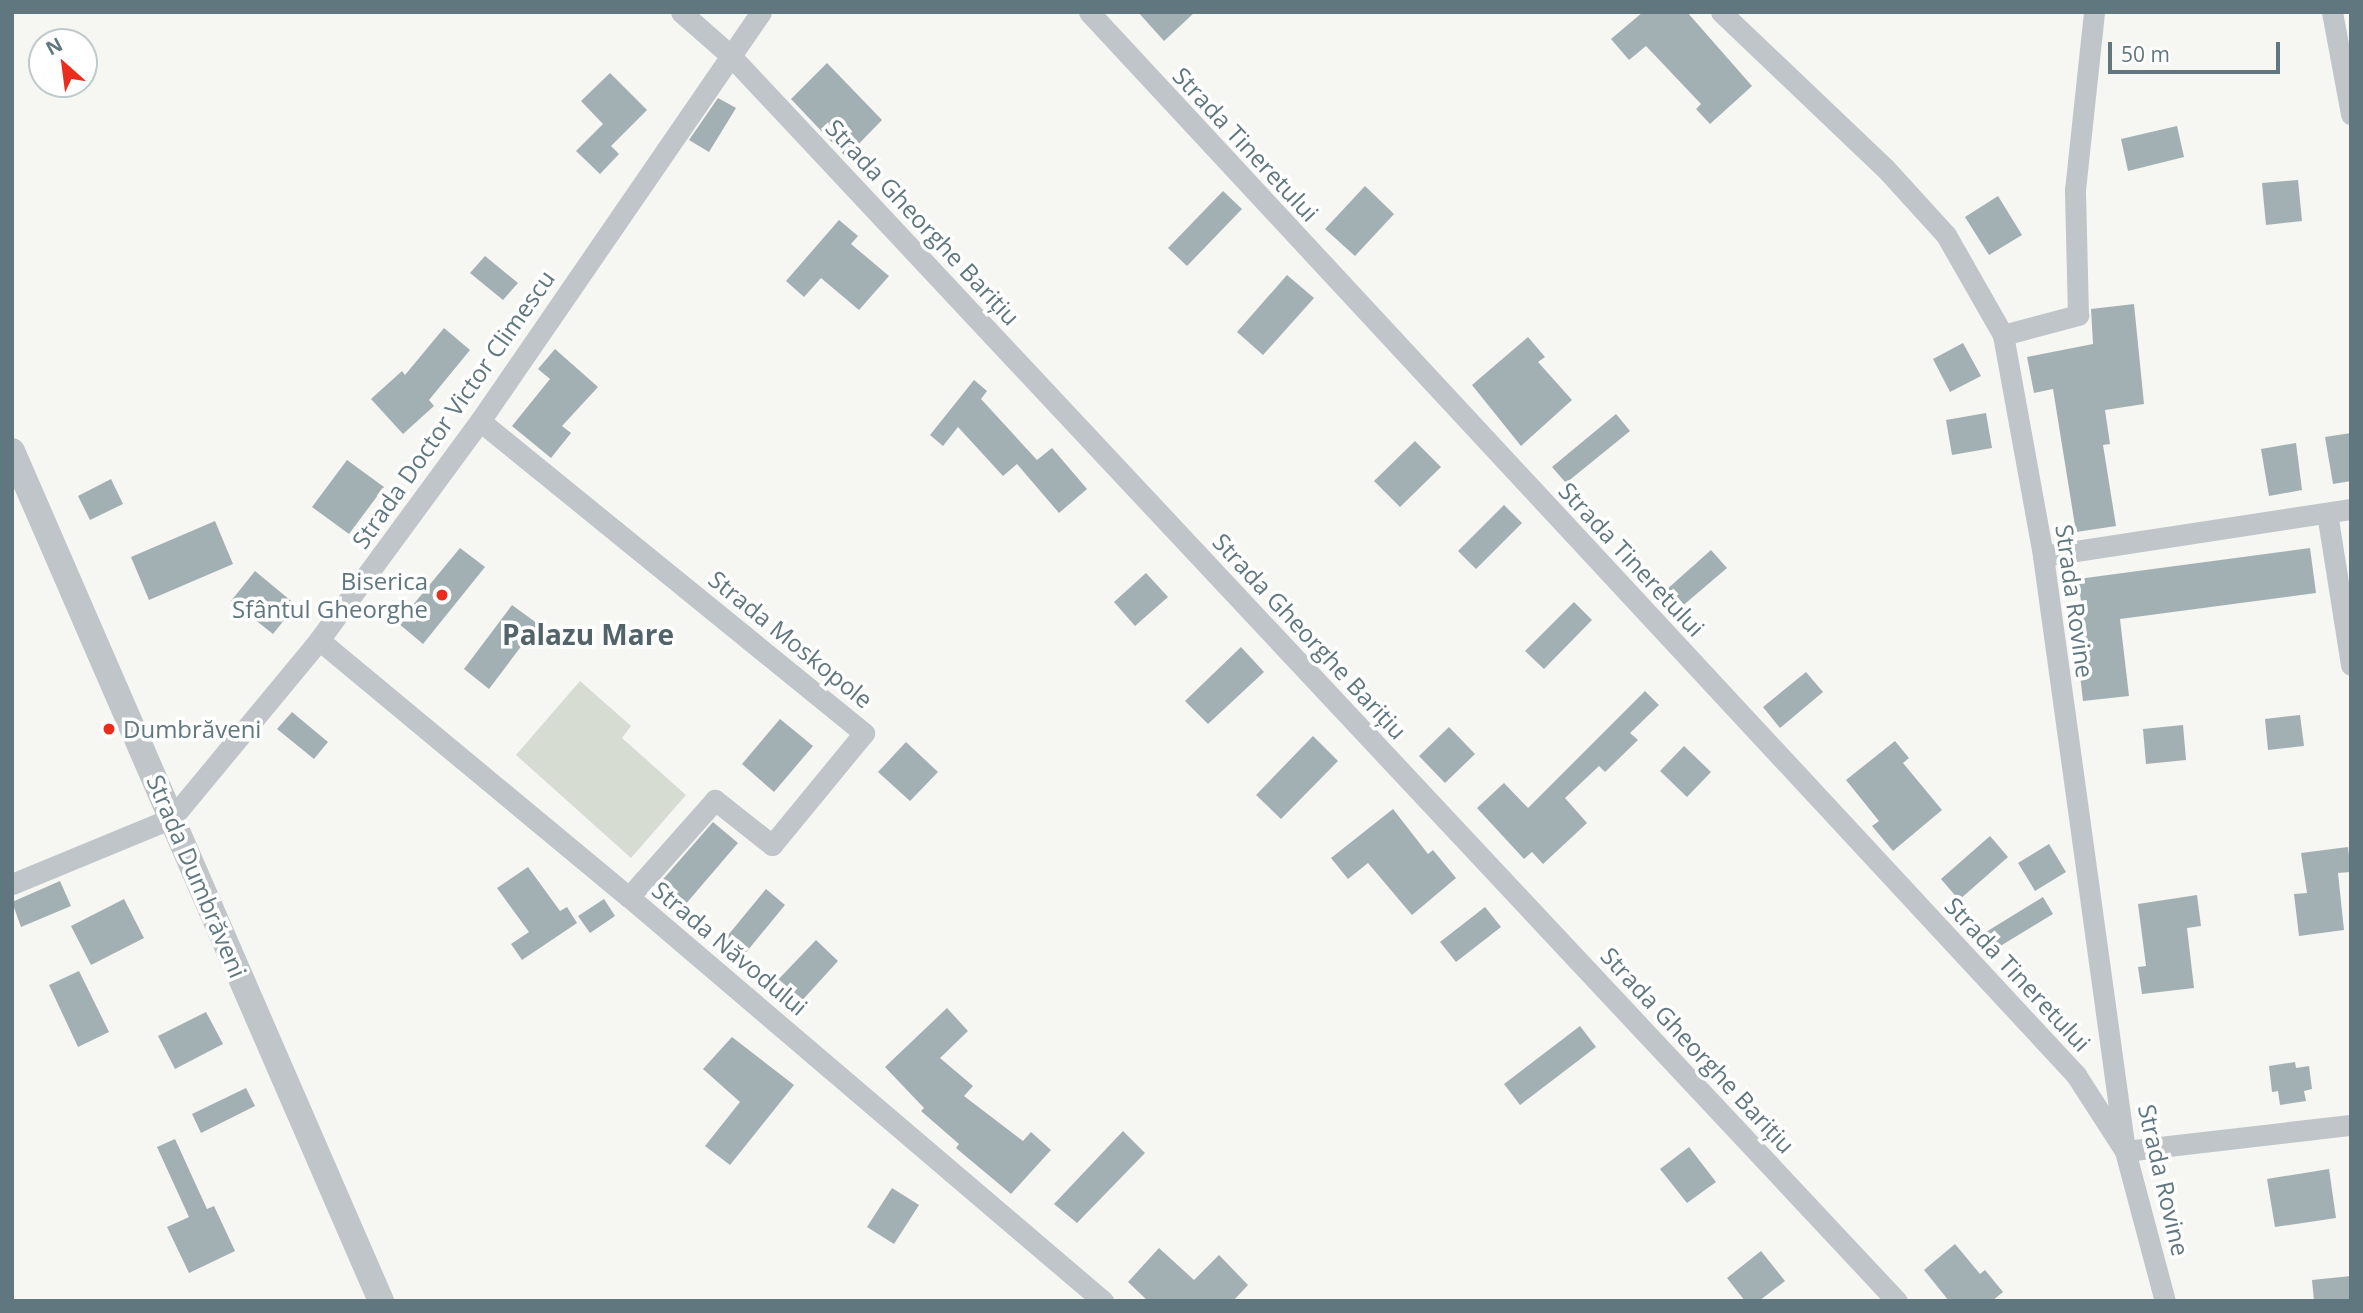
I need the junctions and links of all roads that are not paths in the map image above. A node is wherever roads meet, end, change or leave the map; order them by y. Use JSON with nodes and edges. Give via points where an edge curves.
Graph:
{"nodes":[{"id":1,"x":681,"y":12,"type":"edge"},
{"id":2,"x":761,"y":12,"type":"edge"},
{"id":3,"x":1088,"y":12,"type":"edge"},
{"id":4,"x":1721,"y":12,"type":"edge"},
{"id":5,"x":2094,"y":12,"type":"edge"},
{"id":6,"x":2332,"y":12,"type":"edge"},
{"id":7,"x":730,"y":55,"type":"junction"},
{"id":8,"x":2351,"y":114,"type":"edge"},
{"id":9,"x":2003,"y":335,"type":"junction"},
{"id":10,"x":480,"y":421,"type":"junction"},
{"id":11,"x":12,"y":451,"type":"edge"},
{"id":12,"x":2351,"y":509,"type":"edge"},
{"id":13,"x":2326,"y":513,"type":"junction"},
{"id":14,"x":2042,"y":556,"type":"junction"},
{"id":15,"x":319,"y":640,"type":"junction"},
{"id":16,"x":2351,"y":665,"type":"edge"},
{"id":17,"x":172,"y":818,"type":"junction"},
{"id":18,"x":12,"y":884,"type":"edge"},
{"id":19,"x":629,"y":897,"type":"junction"},
{"id":20,"x":2351,"y":1125,"type":"edge"},
{"id":21,"x":2125,"y":1151,"type":"junction"},
{"id":22,"x":381,"y":1301,"type":"edge"},
{"id":23,"x":1103,"y":1301,"type":"edge"},
{"id":24,"x":1897,"y":1301,"type":"edge"},
{"id":25,"x":2165,"y":1301,"type":"edge"}],
"edges":[{"from":1,"to":7,"type":"street","name":"Strada Gheorghe Barițiu"},
{"from":2,"to":7,"type":"street","name":"Strada Doctor Victor Climescu"},
{"from":3,"to":21,"type":"street","name":"Strada Tineretului","via":[[2076,1075]]},
{"from":4,"to":9,"type":"street","name":"Strada Rovine","via":[[1885,168],[1946,235]]},
{"from":5,"to":9,"type":"street","via":[[2075,190],[2078,315]]},
{"from":6,"to":8,"type":"street"},
{"from":7,"to":10,"type":"street","name":"Strada Doctor Victor Climescu"},
{"from":7,"to":24,"type":"street","name":"Strada Gheorghe Barițiu"},
{"from":9,"to":14,"type":"street","name":"Strada Rovine"},
{"from":10,"to":15,"type":"street","name":"Strada Doctor Victor Climescu"},
{"from":10,"to":19,"type":"street","name":"Strada Moskopole","via":[[864,733],[772,845],[715,800]]},
{"from":11,"to":17,"type":"street","name":"Strada Dumbrăveni"},
{"from":12,"to":13,"type":"street"},
{"from":13,"to":14,"type":"street"},
{"from":13,"to":16,"type":"street"},
{"from":14,"to":21,"type":"street","name":"Strada Rovine"},
{"from":15,"to":17,"type":"street","name":"Strada Doctor Victor Climescu"},
{"from":15,"to":19,"type":"street","name":"Strada Năvodului"},
{"from":17,"to":18,"type":"street","name":"Strada Doctor Victor Climescu"},
{"from":17,"to":22,"type":"street","name":"Strada Dumbrăveni"},
{"from":19,"to":23,"type":"street","name":"Strada Năvodului"},
{"from":20,"to":21,"type":"street"},
{"from":21,"to":25,"type":"street","name":"Strada Rovine"}]}
